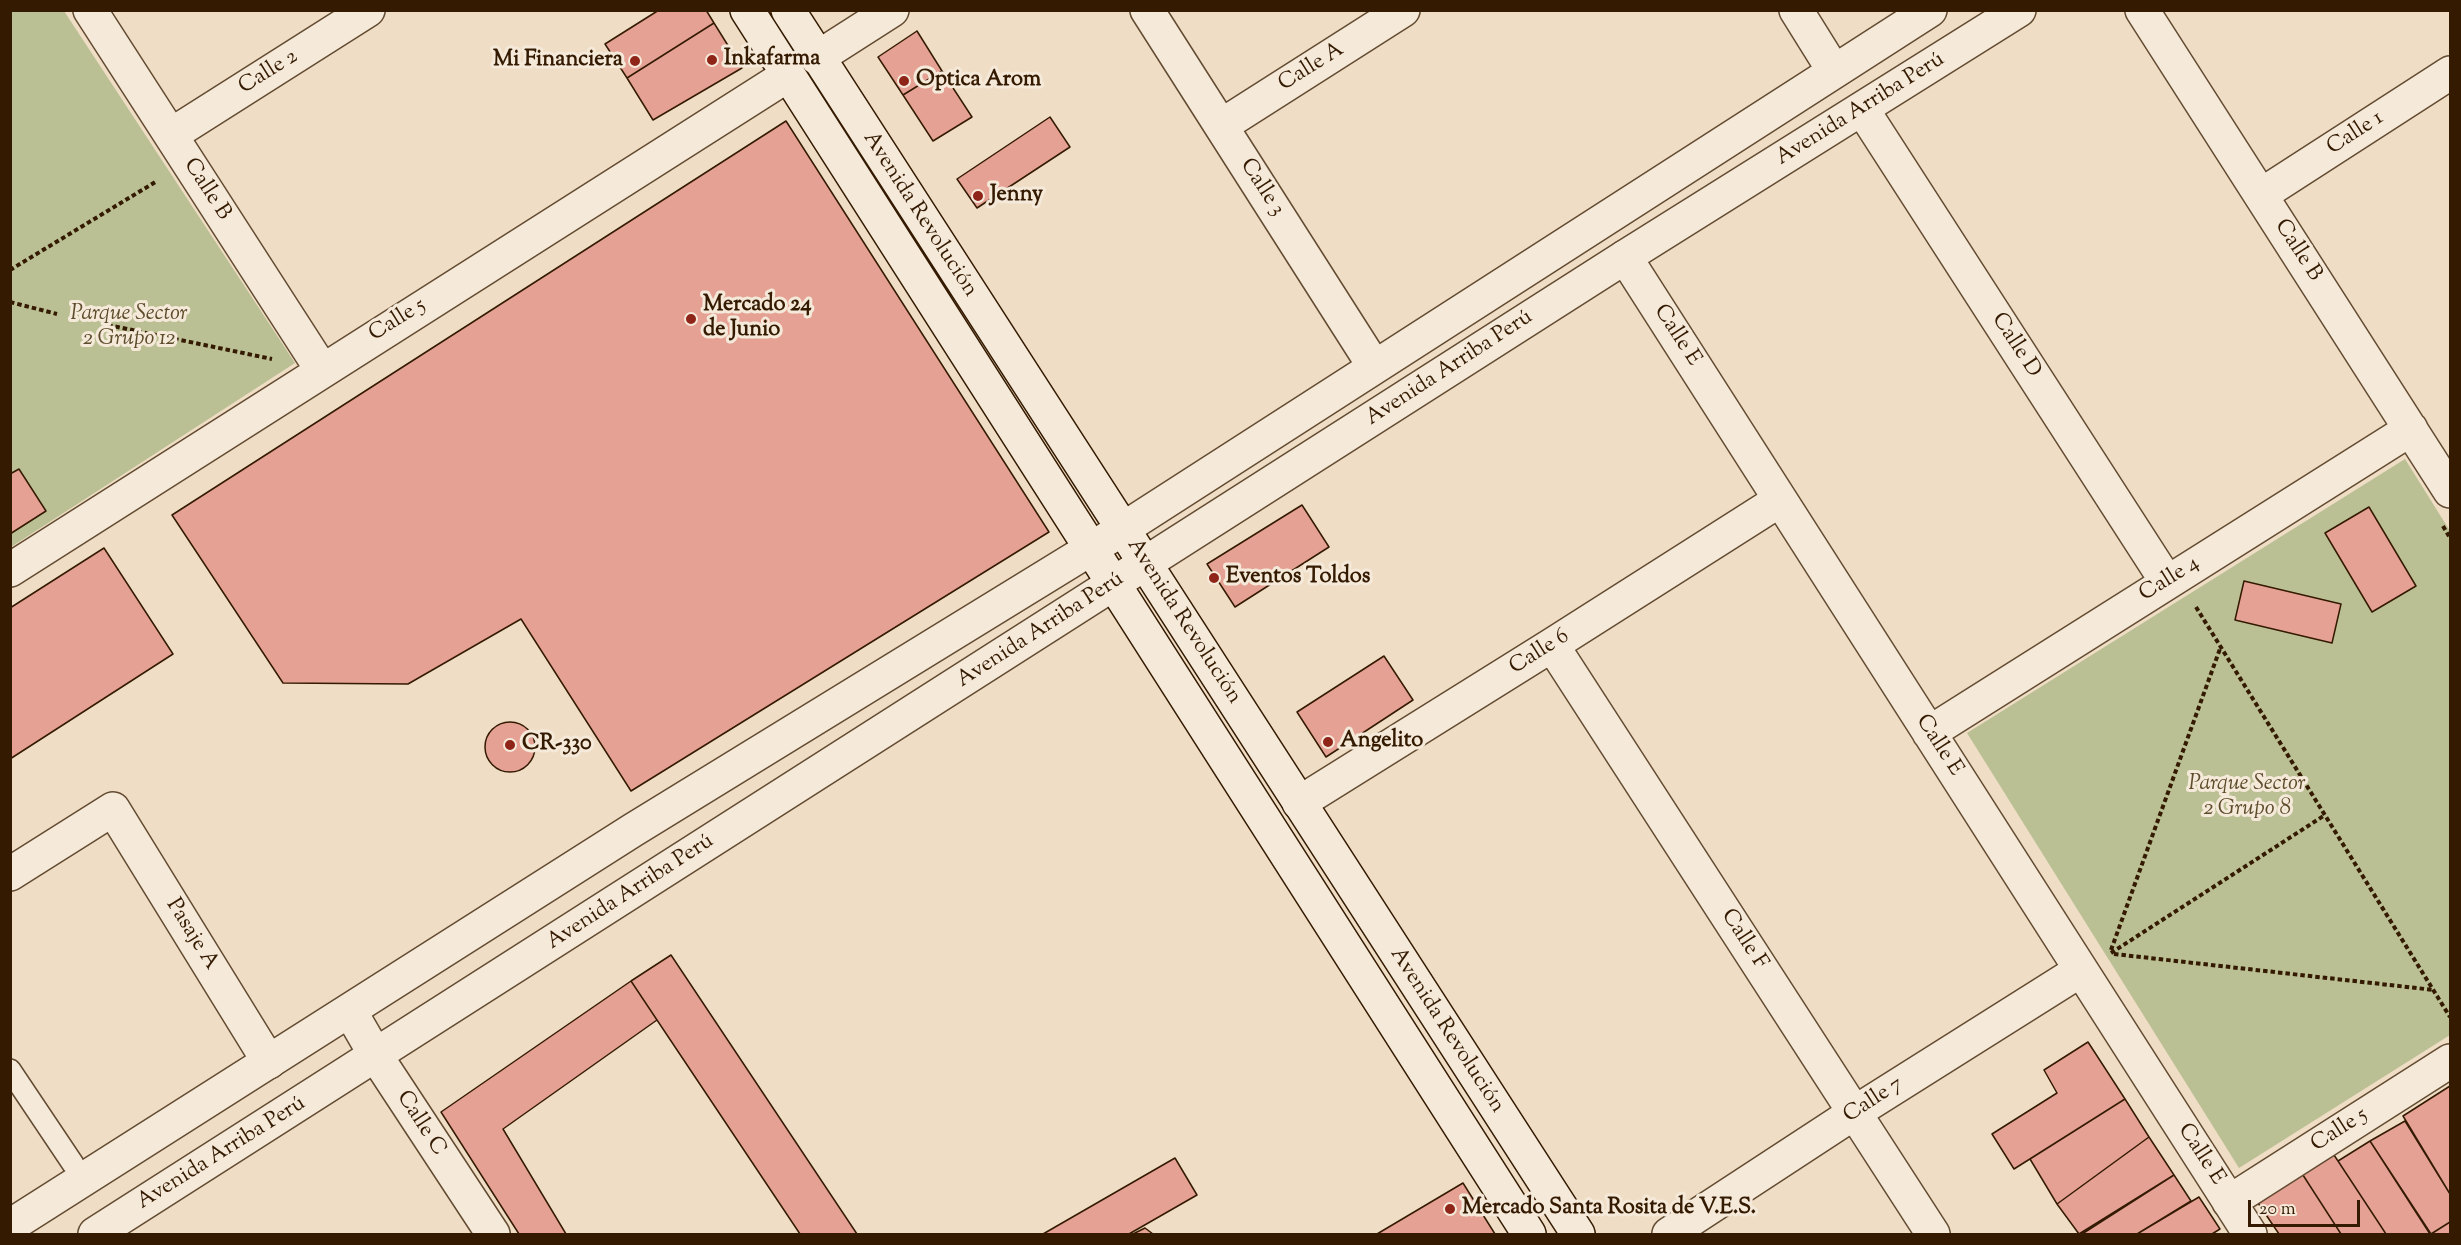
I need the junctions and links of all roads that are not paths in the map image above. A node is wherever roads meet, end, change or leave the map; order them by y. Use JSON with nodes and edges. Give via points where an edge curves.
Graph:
{"nodes":[{"id":1,"x":90,"y":10,"type":"edge"},
{"id":2,"x":368,"y":10,"type":"edge"},
{"id":3,"x":747,"y":10,"type":"edge"},
{"id":4,"x":788,"y":10,"type":"edge"},
{"id":5,"x":892,"y":10,"type":"edge"},
{"id":6,"x":1147,"y":10,"type":"edge"},
{"id":7,"x":1403,"y":10,"type":"edge"},
{"id":8,"x":1796,"y":10,"type":"edge"},
{"id":9,"x":1930,"y":10,"type":"edge"},
{"id":10,"x":2019,"y":10,"type":"edge"},
{"id":11,"x":2142,"y":10,"type":"edge"},
{"id":12,"x":817,"y":58,"type":"junction"},
{"id":13,"x":1834,"y":70,"type":"junction"},
{"id":14,"x":2451,"y":73,"type":"edge"},
{"id":15,"x":788,"y":75,"type":"junction"},
{"id":16,"x":1862,"y":110,"type":"junction"},
{"id":17,"x":1221,"y":126,"type":"junction"},
{"id":18,"x":179,"y":148,"type":"junction"},
{"id":19,"x":2261,"y":195,"type":"junction"},
{"id":20,"x":1625,"y":257,"type":"junction"},
{"id":21,"x":1374,"y":366,"type":"junction"},
{"id":22,"x":322,"y":370,"type":"junction"},
{"id":23,"x":2411,"y":429,"type":"junction"},
{"id":24,"x":2451,"y":491,"type":"edge"},
{"id":25,"x":1780,"y":500,"type":"junction"},
{"id":26,"x":1123,"y":529,"type":"junction"},
{"id":27,"x":1090,"y":549,"type":"junction"},
{"id":28,"x":1146,"y":564,"type":"junction"},
{"id":29,"x":10,"y":570,"type":"edge"},
{"id":30,"x":2172,"y":579,"type":"junction"},
{"id":31,"x":1114,"y":584,"type":"junction"},
{"id":32,"x":1552,"y":645,"type":"junction"},
{"id":33,"x":1929,"y":733,"type":"junction"},
{"id":34,"x":1299,"y":803,"type":"junction"},
{"id":35,"x":10,"y":874,"type":"edge"},
{"id":36,"x":2081,"y":970,"type":"junction"},
{"id":37,"x":350,"y":1011,"type":"junction"},
{"id":38,"x":376,"y":1056,"type":"junction"},
{"id":39,"x":2451,"y":1061,"type":"edge"},
{"id":40,"x":269,"y":1062,"type":"junction"},
{"id":41,"x":10,"y":1070,"type":"edge"},
{"id":42,"x":1854,"y":1113,"type":"junction"},
{"id":43,"x":73,"y":1164,"type":"dead end"},
{"id":44,"x":2229,"y":1202,"type":"junction"},
{"id":45,"x":10,"y":1226,"type":"edge"},
{"id":46,"x":95,"y":1234,"type":"edge"},
{"id":47,"x":493,"y":1234,"type":"edge"},
{"id":48,"x":1529,"y":1234,"type":"edge"},
{"id":49,"x":1578,"y":1234,"type":"edge"},
{"id":50,"x":1669,"y":1234,"type":"edge"},
{"id":51,"x":1933,"y":1234,"type":"edge"},
{"id":52,"x":2250,"y":1234,"type":"edge"}],
"edges":[{"from":1,"to":18,"type":"street","name":"Calle B"},
{"from":2,"to":18,"type":"street","name":"Calle 2"},
{"from":3,"to":15,"type":"street","name":"Avenida Revolución"},
{"from":4,"to":12,"type":"street","name":"Avenida Revolución"},
{"from":5,"to":12,"type":"street"},
{"from":6,"to":17,"type":"street","name":"Calle 3"},
{"from":7,"to":17,"type":"street","name":"Calle A"},
{"from":8,"to":13,"type":"street"},
{"from":9,"to":13,"type":"street","name":"Avenida Arriba Perú"},
{"from":10,"to":16,"type":"street","name":"Avenida Arriba Perú"},
{"from":11,"to":19,"type":"street","name":"Calle B"},
{"from":12,"to":26,"type":"street","name":"Avenida Revolución"},
{"from":13,"to":21,"type":"street","name":"Avenida Arriba Perú"},
{"from":14,"to":19,"type":"street","name":"Calle 1"},
{"from":15,"to":22,"type":"street","name":"Calle 5"},
{"from":15,"to":27,"type":"street","name":"Avenida Revolución"},
{"from":16,"to":20,"type":"street","name":"Avenida Arriba Perú"},
{"from":16,"to":30,"type":"street","name":"Calle D"},
{"from":17,"to":21,"type":"street","name":"Calle 3"},
{"from":18,"to":22,"type":"street","name":"Calle B"},
{"from":19,"to":23,"type":"street","name":"Calle B"},
{"from":20,"to":25,"type":"street","name":"Calle E"},
{"from":20,"to":28,"type":"street","name":"Avenida Arriba Perú"},
{"from":21,"to":26,"type":"street","name":"Avenida Arriba Perú"},
{"from":22,"to":29,"type":"street","name":"Calle 5"},
{"from":23,"to":24,"type":"street","name":"Calle B"},
{"from":23,"to":30,"type":"street","name":"Calle 4"},
{"from":25,"to":32,"type":"street","name":"Calle 6"},
{"from":25,"to":33,"type":"street","name":"Calle E"},
{"from":26,"to":27,"type":"street","name":"Avenida Arriba Perú"},
{"from":26,"to":28,"type":"street","name":"Avenida Revolución"},
{"from":27,"to":31,"type":"street","name":"Avenida Revolución"},
{"from":27,"to":37,"type":"street","name":"Avenida Arriba Perú","via":[[633,830]]},
{"from":28,"to":31,"type":"street","name":"Avenida Arriba Perú"},
{"from":28,"to":34,"type":"street","name":"Avenida Revolución"},
{"from":30,"to":33,"type":"street","name":"Calle 4"},
{"from":31,"to":38,"type":"street","name":"Avenida Arriba Perú"},
{"from":31,"to":48,"type":"street","name":"Avenida Revolución"},
{"from":32,"to":34,"type":"street","name":"Calle 6"},
{"from":32,"to":42,"type":"street","name":"Calle F"},
{"from":33,"to":36,"type":"street","name":"Calle E"},
{"from":34,"to":49,"type":"street","name":"Avenida Revolución"},
{"from":35,"to":40,"type":"street","name":"Pasaje A","via":[[113,808]]},
{"from":36,"to":42,"type":"street","name":"Calle 7"},
{"from":36,"to":44,"type":"street","name":"Calle E"},
{"from":37,"to":38,"type":"street","name":"Calle C"},
{"from":37,"to":40,"type":"street","name":"Avenida Arriba Perú"},
{"from":38,"to":46,"type":"street","name":"Avenida Arriba Perú"},
{"from":38,"to":47,"type":"street","name":"Calle C"},
{"from":39,"to":44,"type":"street","name":"Calle 5"},
{"from":40,"to":45,"type":"street","name":"Avenida Arriba Perú"},
{"from":41,"to":43,"type":"lane"},
{"from":42,"to":50,"type":"street","name":"Calle 7"},
{"from":42,"to":51,"type":"street","name":"Calle F"},
{"from":44,"to":52,"type":"street","name":"Calle E"}]}
